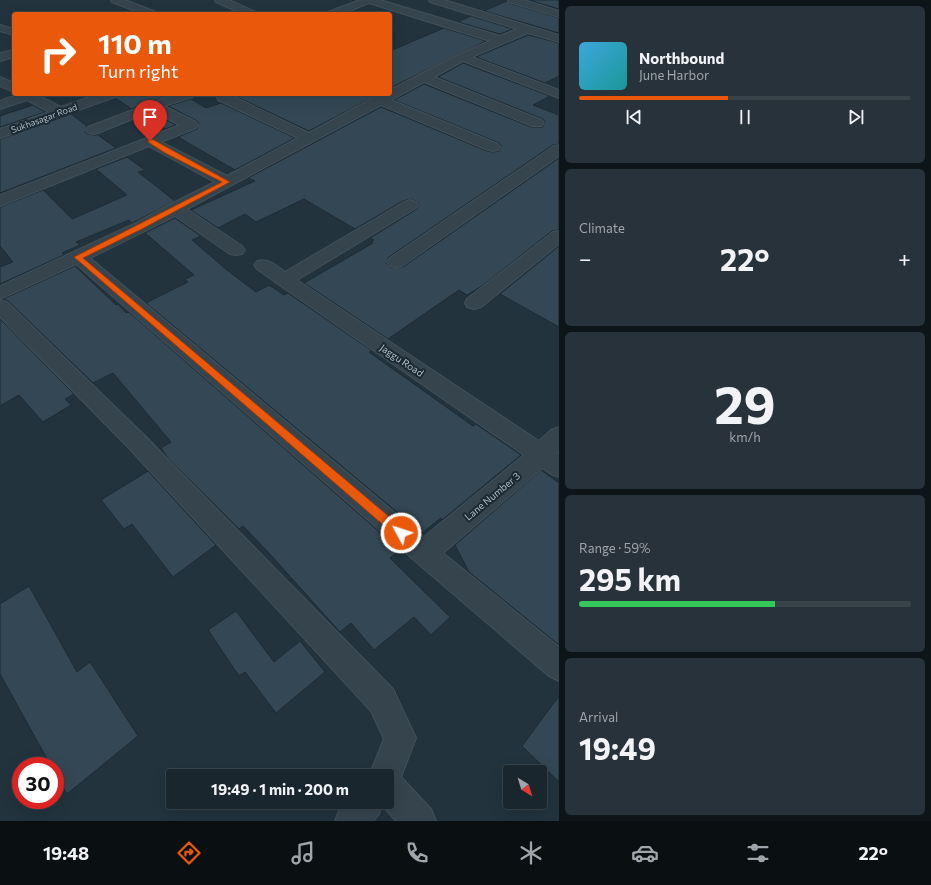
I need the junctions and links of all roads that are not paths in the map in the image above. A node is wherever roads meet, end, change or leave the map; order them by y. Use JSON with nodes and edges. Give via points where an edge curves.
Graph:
{"nodes":[{"id":1,"x":116,"y":0,"type":"edge"},
{"id":2,"x":220,"y":0,"type":"edge"},
{"id":3,"x":369,"y":0,"type":"edge"},
{"id":4,"x":434,"y":0,"type":"edge"},
{"id":5,"x":512,"y":0,"type":"edge"},
{"id":6,"x":147,"y":12,"type":"edge"},
{"id":7,"x":247,"y":12,"type":"edge"},
{"id":8,"x":337,"y":12,"type":"edge"},
{"id":9,"x":559,"y":14,"type":"edge"},
{"id":10,"x":0,"y":28,"type":"edge"},
{"id":11,"x":527,"y":29,"type":"junction"},
{"id":12,"x":12,"y":31,"type":"edge"},
{"id":13,"x":559,"y":39,"type":"edge"},
{"id":14,"x":500,"y":40,"type":"junction"},
{"id":15,"x":12,"y":54,"type":"edge"},
{"id":16,"x":0,"y":57,"type":"edge"},
{"id":17,"x":462,"y":57,"type":"junction"},
{"id":18,"x":423,"y":77,"type":"junction"},
{"id":19,"x":0,"y":81,"type":"edge"},
{"id":20,"x":12,"y":87,"type":"edge"},
{"id":21,"x":392,"y":94,"type":"edge"},
{"id":22,"x":559,"y":94,"type":"edge"},
{"id":23,"x":23,"y":96,"type":"edge"},
{"id":24,"x":28,"y":96,"type":"edge"},
{"id":25,"x":104,"y":96,"type":"edge"},
{"id":26,"x":182,"y":96,"type":"edge"},
{"id":27,"x":387,"y":96,"type":"edge"},
{"id":28,"x":223,"y":97,"type":"dead end"},
{"id":29,"x":380,"y":100,"type":"junction"},
{"id":30,"x":0,"y":105,"type":"edge"},
{"id":31,"x":153,"y":106,"type":"junction"},
{"id":32,"x":60,"y":112,"type":"junction"},
{"id":33,"x":537,"y":123,"type":"dead end"},
{"id":34,"x":93,"y":130,"type":"dead end"},
{"id":35,"x":0,"y":134,"type":"edge"},
{"id":36,"x":309,"y":138,"type":"junction"},
{"id":37,"x":150,"y":141,"type":"junction"},
{"id":38,"x":493,"y":147,"type":"dead end"},
{"id":39,"x":559,"y":149,"type":"edge"},
{"id":40,"x":227,"y":182,"type":"junction"},
{"id":41,"x":0,"y":201,"type":"edge"},
{"id":42,"x":410,"y":205,"type":"dead end"},
{"id":43,"x":175,"y":208,"type":"junction"},
{"id":44,"x":559,"y":236,"type":"edge"},
{"id":45,"x":236,"y":250,"type":"dead end"},
{"id":46,"x":78,"y":257,"type":"junction"},
{"id":47,"x":396,"y":262,"type":"dead end"},
{"id":48,"x":263,"y":265,"type":"dead end"},
{"id":49,"x":284,"y":280,"type":"junction"},
{"id":50,"x":0,"y":293,"type":"edge"},
{"id":51,"x":474,"y":303,"type":"dead end"},
{"id":52,"x":0,"y":306,"type":"edge"},
{"id":53,"x":559,"y":436,"type":"edge"},
{"id":54,"x":550,"y":461,"type":"edge"},
{"id":55,"x":424,"y":553,"type":"junction"},
{"id":56,"x":559,"y":666,"type":"edge"},
{"id":57,"x":388,"y":769,"type":"edge"},
{"id":58,"x":394,"y":794,"type":"edge"},
{"id":59,"x":361,"y":809,"type":"edge"},
{"id":60,"x":352,"y":821,"type":"edge"},
{"id":61,"x":419,"y":821,"type":"edge"}],
"edges":[{"from":1,"to":6,"type":"street"},
{"from":2,"to":7,"type":"street"},
{"from":3,"to":8,"type":"street"},
{"from":3,"to":14,"type":"street"},
{"from":4,"to":11,"type":"street"},
{"from":5,"to":9,"type":"street"},
{"from":10,"to":12,"type":"street"},
{"from":11,"to":13,"type":"street"},
{"from":11,"to":14,"type":"street"},
{"from":14,"to":17,"type":"street"},
{"from":15,"to":16,"type":"street"},
{"from":17,"to":18,"type":"street"},
{"from":17,"to":22,"type":"street"},
{"from":18,"to":21,"type":"street"},
{"from":18,"to":33,"type":"street"},
{"from":19,"to":20,"type":"street"},
{"from":23,"to":30,"type":"street"},
{"from":24,"to":32,"type":"street"},
{"from":25,"to":32,"type":"street","name":"Sukhasagar Road"},
{"from":26,"to":31,"type":"street"},
{"from":27,"to":29,"type":"street"},
{"from":28,"to":36,"type":"street"},
{"from":29,"to":36,"type":"street"},
{"from":29,"to":38,"type":"street"},
{"from":31,"to":34,"type":"street"},
{"from":31,"to":37,"type":"street","via":[[190,126]]},
{"from":32,"to":35,"type":"street","name":"Sukhasagar Road"},
{"from":36,"to":40,"type":"street"},
{"from":37,"to":40,"type":"street"},
{"from":37,"to":41,"type":"street"},
{"from":39,"to":47,"type":"street"},
{"from":40,"to":43,"type":"street"},
{"from":42,"to":49,"type":"street"},
{"from":43,"to":45,"type":"street"},
{"from":43,"to":46,"type":"street","via":[[140,228]]},
{"from":44,"to":51,"type":"street"},
{"from":46,"to":50,"type":"street"},
{"from":46,"to":55,"type":"street"},
{"from":48,"to":49,"type":"street","name":"Jaggu Road"},
{"from":49,"to":54,"type":"street","name":"Jaggu Road"},
{"from":52,"to":57,"type":"street","via":[[136,441],[382,700],[400,738]]},
{"from":53,"to":54,"type":"street","name":"Lane Number 3"},
{"from":54,"to":55,"type":"street","name":"Lane Number 3"},
{"from":55,"to":56,"type":"street"},
{"from":58,"to":61,"type":"street"},
{"from":59,"to":60,"type":"street"}]}
